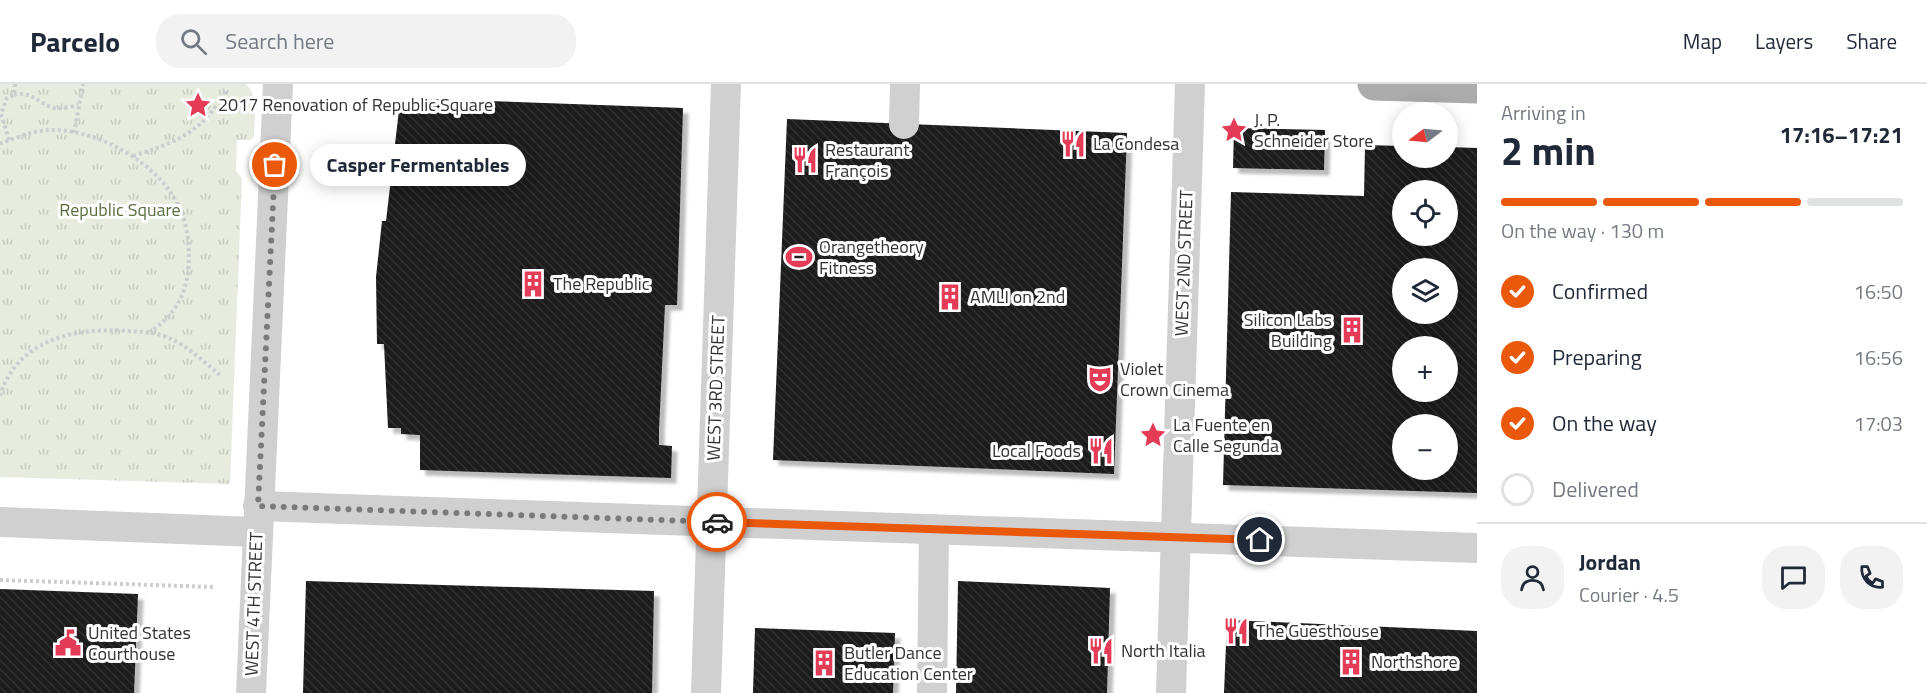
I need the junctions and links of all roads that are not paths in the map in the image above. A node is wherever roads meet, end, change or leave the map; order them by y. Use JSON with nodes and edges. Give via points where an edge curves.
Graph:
{"nodes":[{"id":1,"x":278,"y":84,"type":"edge"},
{"id":2,"x":726,"y":84,"type":"edge"},
{"id":3,"x":905,"y":84,"type":"edge"},
{"id":4,"x":1190,"y":84,"type":"edge"},
{"id":5,"x":1374,"y":84,"type":"edge"},
{"id":6,"x":1477,"y":87,"type":"edge"},
{"id":7,"x":904,"y":124,"type":"dead end"},
{"id":8,"x":258,"y":519,"type":"junction"},
{"id":9,"x":0,"y":522,"type":"edge"},
{"id":10,"x":712,"y":522,"type":"junction"},
{"id":11,"x":934,"y":529,"type":"junction"},
{"id":12,"x":1176,"y":537,"type":"junction"},
{"id":13,"x":1477,"y":548,"type":"edge"},
{"id":14,"x":251,"y":693,"type":"edge"},
{"id":15,"x":706,"y":693,"type":"edge"},
{"id":16,"x":932,"y":693,"type":"edge"},
{"id":17,"x":1171,"y":693,"type":"edge"}],
"edges":[{"from":1,"to":8,"type":"street","name":"WEST 4TH STREET"},
{"from":2,"to":10,"type":"street","name":"WEST 3RD STREET"},
{"from":3,"to":7,"type":"street"},
{"from":4,"to":12,"type":"street","name":"WEST 2ND STREET"},
{"from":5,"to":6,"type":"main road"},
{"from":8,"to":9,"type":"street"},
{"from":8,"to":10,"type":"street"},
{"from":8,"to":14,"type":"street","name":"WEST 4TH STREET"},
{"from":10,"to":11,"type":"street"},
{"from":10,"to":15,"type":"street","name":"WEST 3RD STREET"},
{"from":11,"to":12,"type":"street"},
{"from":11,"to":16,"type":"street"},
{"from":12,"to":13,"type":"street"},
{"from":12,"to":17,"type":"street","name":"WEST 2ND STREET"}]}
